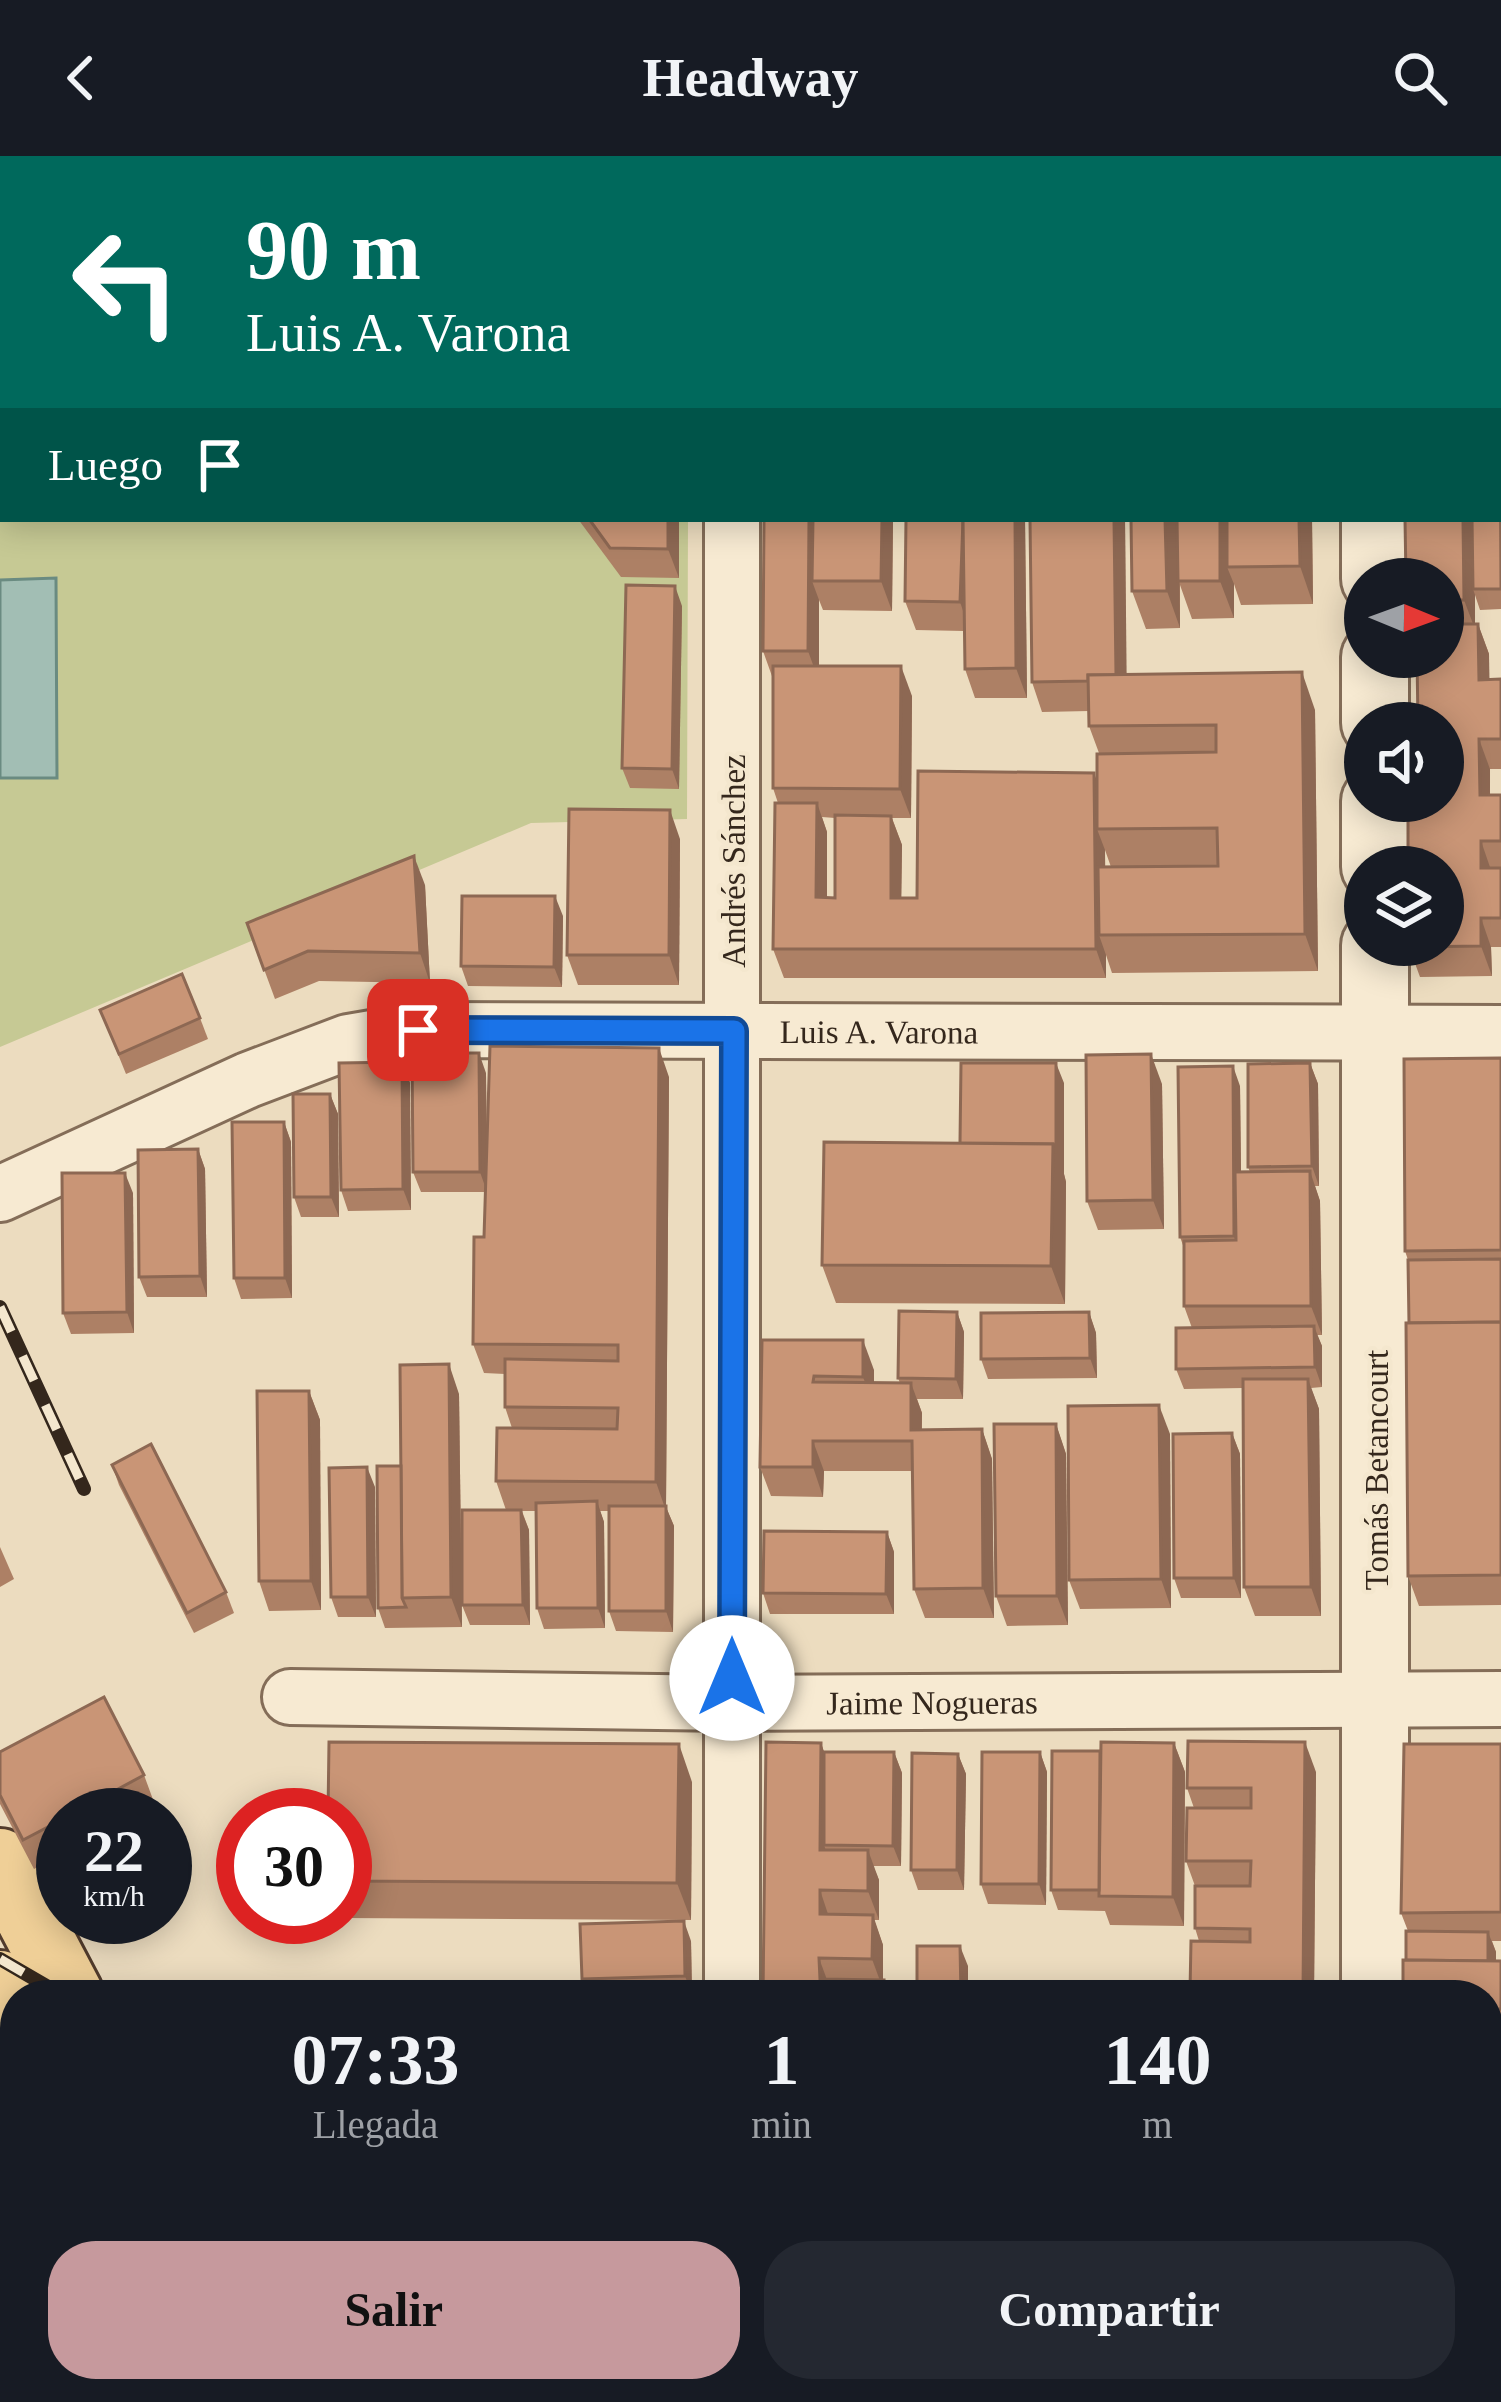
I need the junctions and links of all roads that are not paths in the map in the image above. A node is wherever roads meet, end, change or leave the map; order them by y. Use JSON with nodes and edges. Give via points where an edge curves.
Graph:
{"nodes":[{"id":1,"x":732,"y":522,"type":"edge"},
{"id":2,"x":1375,"y":522,"type":"edge"},
{"id":3,"x":1375,"y":558,"type":"edge"},
{"id":4,"x":1375,"y":966,"type":"edge"},
{"id":5,"x":734,"y":1031,"type":"junction"},
{"id":6,"x":1375,"y":1034,"type":"junction"},
{"id":7,"x":1501,"y":1034,"type":"edge"},
{"id":8,"x":0,"y":1194,"type":"edge"},
{"id":9,"x":290,"y":1697,"type":"dead end"},
{"id":10,"x":1501,"y":1699,"type":"edge"},
{"id":11,"x":1376,"y":1700,"type":"junction"},
{"id":12,"x":732,"y":1703,"type":"junction"},
{"id":13,"x":0,"y":1862,"type":"edge"},
{"id":14,"x":62,"y":1980,"type":"edge"},
{"id":15,"x":732,"y":1980,"type":"edge"},
{"id":16,"x":1375,"y":1980,"type":"edge"}],
"edges":[{"from":1,"to":5,"type":"street","name":"Andrés Sánchez"},
{"from":2,"to":3,"type":"street"},
{"from":4,"to":6,"type":"street","name":"Tomás Betancourt"},
{"from":5,"to":6,"type":"street","name":"Luis A. Varona"},
{"from":5,"to":8,"type":"street","name":"Luis A. Varona","via":[[418,1030],[348,1042]]},
{"from":5,"to":12,"type":"street","name":"Andrés Sánchez"},
{"from":6,"to":7,"type":"street","name":"Luis A. Varona"},
{"from":6,"to":11,"type":"street","name":"Tomás Betancourt"},
{"from":9,"to":12,"type":"street","name":"Jaime Nogueras"},
{"from":10,"to":11,"type":"street","name":"Jaime Nogueras"},
{"from":11,"to":12,"type":"street","name":"Jaime Nogueras"},
{"from":11,"to":16,"type":"street","name":"Tomás Betancourt"},
{"from":12,"to":15,"type":"street","name":"Andrés Sánchez"},
{"from":13,"to":14,"type":"main road"}]}
